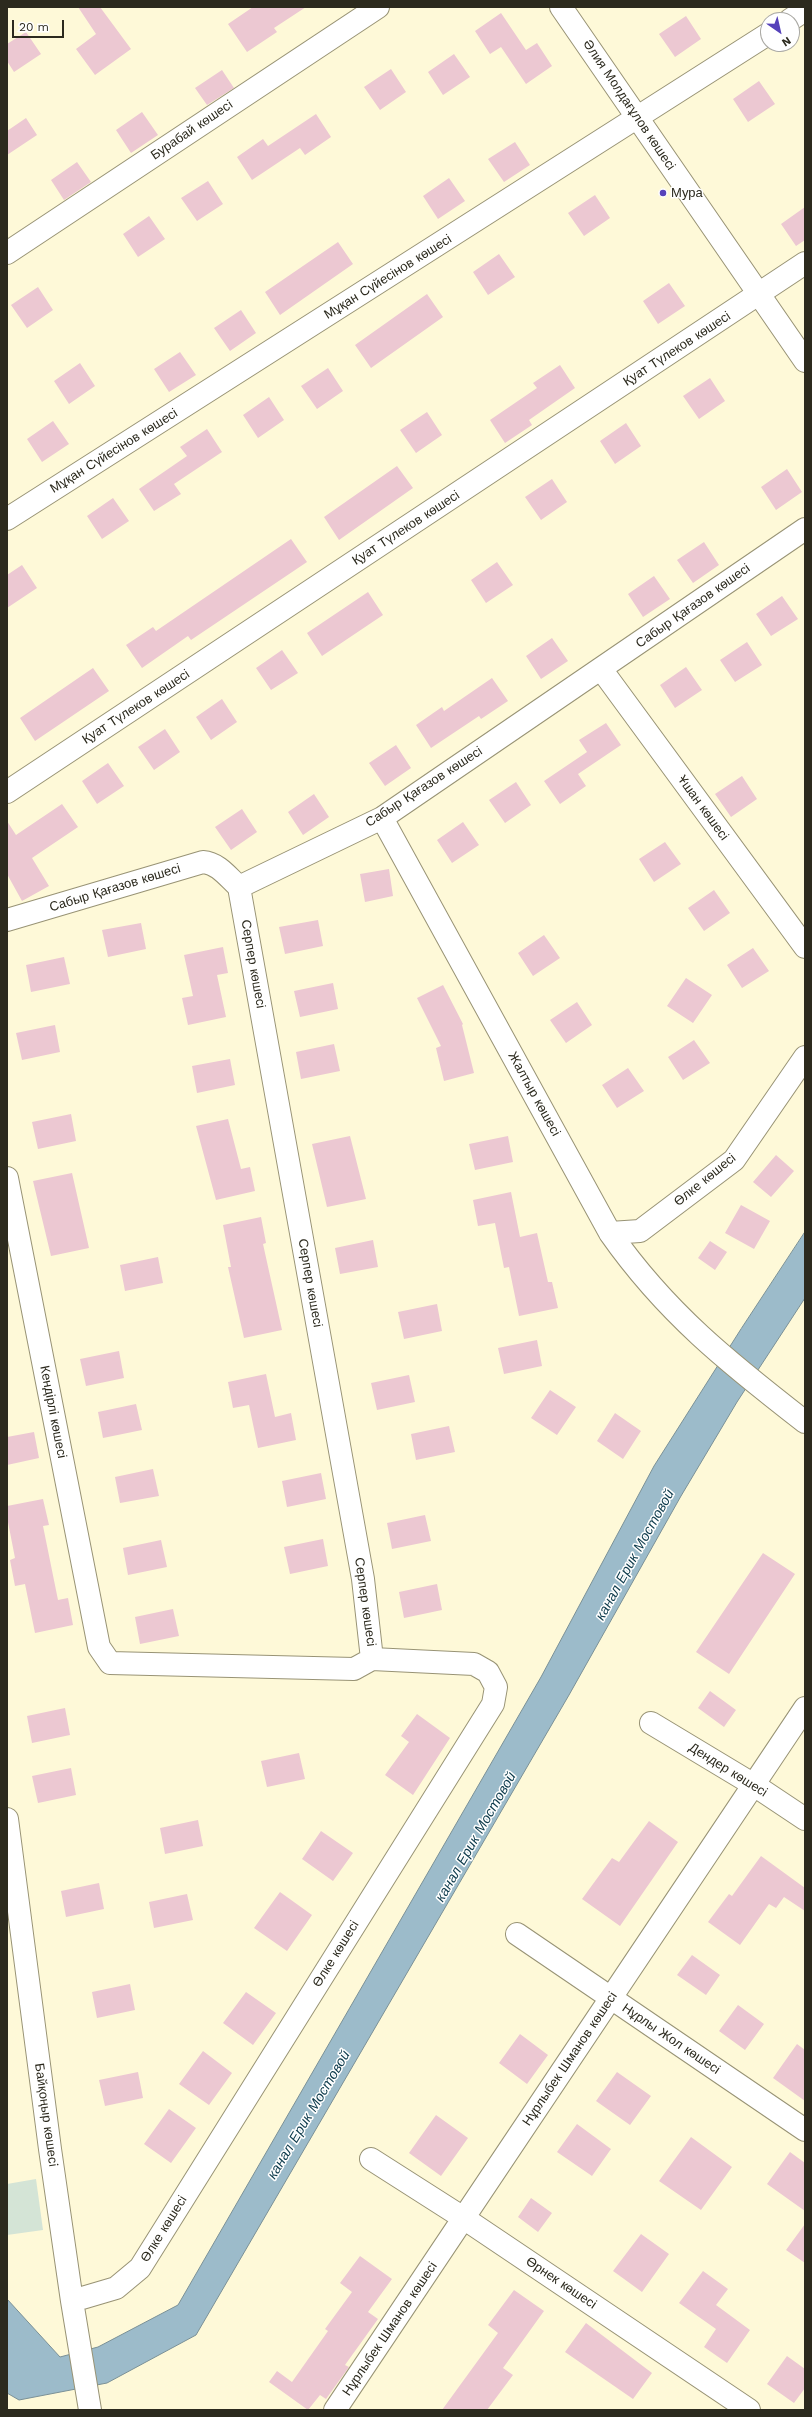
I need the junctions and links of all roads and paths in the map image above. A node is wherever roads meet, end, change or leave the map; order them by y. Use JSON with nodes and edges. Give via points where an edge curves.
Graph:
{"nodes":[{"id":1,"x":378,"y":7,"type":"edge"},
{"id":2,"x":561,"y":7,"type":"edge"},
{"id":3,"x":760,"y":39,"type":"edge"},
{"id":4,"x":637,"y":118,"type":"junction"},
{"id":5,"x":7,"y":253,"type":"edge"},
{"id":6,"x":805,"y":263,"type":"edge"},
{"id":7,"x":759,"y":295,"type":"junction"},
{"id":8,"x":805,"y":361,"type":"edge"},
{"id":9,"x":7,"y":519,"type":"edge"},
{"id":10,"x":805,"y":529,"type":"edge"},
{"id":11,"x":601,"y":669,"type":"junction"},
{"id":12,"x":7,"y":792,"type":"edge"},
{"id":13,"x":382,"y":818,"type":"junction"},
{"id":14,"x":239,"y":887,"type":"junction"},
{"id":15,"x":7,"y":920,"type":"edge"},
{"id":16,"x":805,"y":947,"type":"edge"},
{"id":17,"x":805,"y":1057,"type":"edge"},
{"id":18,"x":7,"y":1178,"type":"edge"},
{"id":19,"x":610,"y":1233,"type":"junction"},
{"id":20,"x":805,"y":1422,"type":"edge"},
{"id":21,"x":99,"y":1647,"type":"joint"},
{"id":22,"x":363,"y":1664,"type":"junction"},
{"id":23,"x":805,"y":1708,"type":"edge"},
{"id":24,"x":651,"y":1723,"type":"dead end"},
{"id":25,"x":754,"y":1784,"type":"junction"},
{"id":26,"x":7,"y":1819,"type":"edge"},
{"id":27,"x":805,"y":1819,"type":"edge"},
{"id":28,"x":517,"y":1934,"type":"dead end"},
{"id":29,"x":611,"y":1998,"type":"junction"},
{"id":30,"x":805,"y":2130,"type":"edge"},
{"id":31,"x":371,"y":2159,"type":"dead end"},
{"id":32,"x":465,"y":2218,"type":"junction"},
{"id":33,"x":72,"y":2301,"type":"junction"},
{"id":34,"x":90,"y":2405,"type":"edge"},
{"id":35,"x":335,"y":2410,"type":"edge"},
{"id":36,"x":749,"y":2410,"type":"edge"}],
"edges":[{"from":1,"to":5,"type":"street","name":"Бурабай көшесi"},
{"from":2,"to":4,"type":"street","name":"Әлия Молдағұлов көшесі"},
{"from":3,"to":4,"type":"street","name":"Мұқан Сүйесінов көшесі"},
{"from":4,"to":7,"type":"street","name":"Әлия Молдағұлов көшесі"},
{"from":4,"to":9,"type":"street","name":"Мұқан Сүйесінов көшесі"},
{"from":6,"to":7,"type":"street","name":"Қуат Түлеков көшесі"},
{"from":7,"to":8,"type":"street","name":"Әлия Молдағұлов көшесі"},
{"from":7,"to":12,"type":"street","name":"Қуат Түлеков көшесі"},
{"from":10,"to":11,"type":"street","name":"Сабыр Қағазов көшесі"},
{"from":11,"to":13,"type":"street","name":"Сабыр Қағазов көшесі"},
{"from":11,"to":16,"type":"street","name":"Ұшан көшесі"},
{"from":13,"to":14,"type":"street","name":"Сабыр Қағазов көшесі"},
{"from":13,"to":19,"type":"street","name":"Жалтыр көшесі"},
{"from":14,"to":15,"type":"street","name":"Сабыр Қағазов көшесі","via":[[219,868],[203,862]]},
{"from":14,"to":22,"type":"street","name":"Серпер көшесі","via":[[363,1579]]},
{"from":17,"to":19,"type":"street","name":"Өлке көшесі","via":[[734,1160],[640,1231]]},
{"from":18,"to":21,"type":"street","name":"Кендірлі көшесі"},
{"from":19,"to":20,"type":"street","name":"Жалтыр көшесі","via":[[635,1268],[679,1317],[713,1349]]},
{"from":21,"to":22,"type":"street","name":"Өлке көшесі","via":[[110,1663]]},
{"from":22,"to":33,"type":"street","name":"Өлке көшесі","via":[[474,1664],[488,1672],[496,1686],[493,1704],[140,2268],[116,2288]]},
{"from":23,"to":25,"type":"street","name":"Нұрлыбек Шманов көшесі"},
{"from":24,"to":25,"type":"street","name":"Дендер көшесі"},
{"from":25,"to":27,"type":"street","name":"Дендер көшесі"},
{"from":25,"to":29,"type":"street","name":"Нұрлыбек Шманов көшесі"},
{"from":26,"to":33,"type":"street","name":"Байқоңыр көшесi"},
{"from":28,"to":29,"type":"street","name":"Нұрлы Жол көшесі"},
{"from":29,"to":30,"type":"street","name":"Нұрлы Жол көшесі"},
{"from":29,"to":32,"type":"street","name":"Нұрлыбек Шманов көшесі"},
{"from":31,"to":32,"type":"street","name":"Өрнек көшесі"},
{"from":32,"to":35,"type":"street","name":"Нұрлыбек Шманов көшесі"},
{"from":32,"to":36,"type":"street","name":"Өрнек көшесі"},
{"from":33,"to":34,"type":"street","name":"Байқоңыр көшесi"}]}
